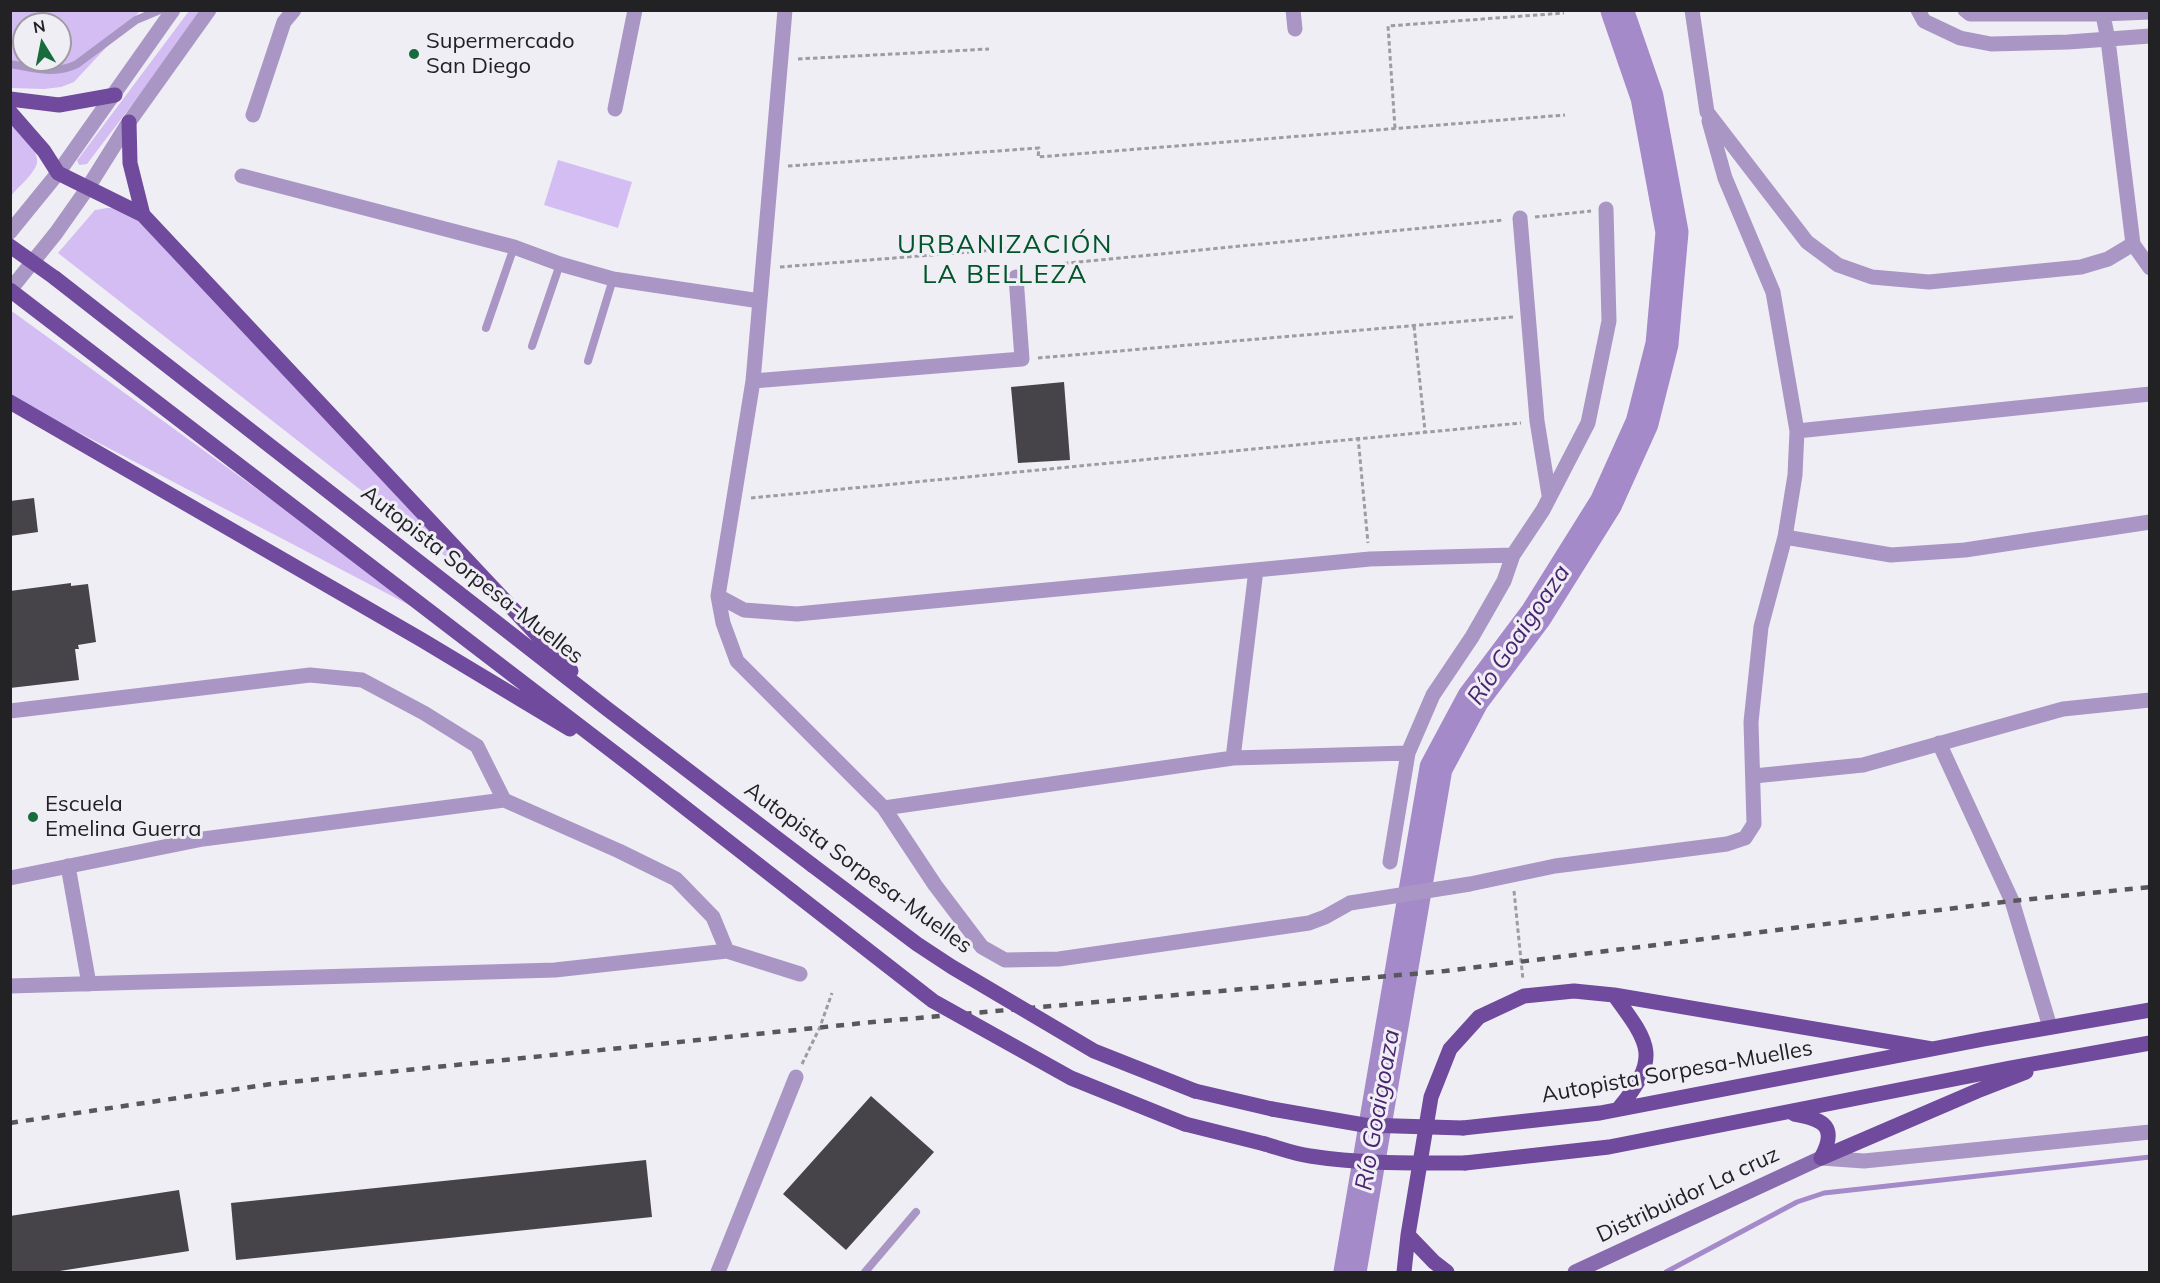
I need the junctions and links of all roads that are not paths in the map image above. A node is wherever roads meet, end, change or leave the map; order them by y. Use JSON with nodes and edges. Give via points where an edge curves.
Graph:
{"nodes":[{"id":1,"x":160,"y":10,"type":"edge"},
{"id":2,"x":173,"y":10,"type":"edge"},
{"id":3,"x":209,"y":10,"type":"edge"},
{"id":4,"x":294,"y":10,"type":"edge"},
{"id":5,"x":635,"y":10,"type":"edge"},
{"id":6,"x":785,"y":10,"type":"edge"},
{"id":7,"x":1293,"y":10,"type":"edge"},
{"id":8,"x":1692,"y":10,"type":"edge"},
{"id":9,"x":1917,"y":10,"type":"edge"},
{"id":10,"x":1965,"y":10,"type":"edge"},
{"id":11,"x":2102,"y":12,"type":"edge"},
{"id":12,"x":2150,"y":12,"type":"edge"},
{"id":13,"x":1295,"y":29,"type":"dead end"},
{"id":14,"x":2150,"y":36,"type":"edge"},
{"id":15,"x":2108,"y":40,"type":"junction"},
{"id":16,"x":11,"y":64,"type":"edge"},
{"id":17,"x":115,"y":95,"type":"junction"},
{"id":18,"x":10,"y":99,"type":"edge"},
{"id":19,"x":615,"y":109,"type":"dead end"},
{"id":20,"x":10,"y":112,"type":"edge"},
{"id":21,"x":1707,"y":112,"type":"junction"},
{"id":22,"x":253,"y":116,"type":"dead end"},
{"id":23,"x":129,"y":122,"type":"junction"},
{"id":24,"x":58,"y":173,"type":"junction"},
{"id":25,"x":242,"y":176,"type":"dead end"},
{"id":26,"x":87,"y":189,"type":"junction"},
{"id":27,"x":1606,"y":209,"type":"road end"},
{"id":28,"x":143,"y":215,"type":"junction"},
{"id":29,"x":1520,"y":218,"type":"road end"},
{"id":30,"x":10,"y":232,"type":"edge"},
{"id":31,"x":2133,"y":244,"type":"junction"},
{"id":32,"x":10,"y":246,"type":"edge"},
{"id":33,"x":514,"y":247,"type":"junction"},
{"id":34,"x":560,"y":264,"type":"junction"},
{"id":35,"x":2150,"y":268,"type":"edge"},
{"id":36,"x":1016,"y":277,"type":"dead end"},
{"id":37,"x":613,"y":279,"type":"junction"},
{"id":38,"x":10,"y":290,"type":"edge"},
{"id":39,"x":760,"y":301,"type":"junction"},
{"id":40,"x":486,"y":328,"type":"dead end"},
{"id":41,"x":532,"y":346,"type":"dead end"},
{"id":42,"x":588,"y":361,"type":"dead end"},
{"id":43,"x":753,"y":381,"type":"junction"},
{"id":44,"x":2150,"y":394,"type":"edge"},
{"id":45,"x":10,"y":402,"type":"edge"},
{"id":46,"x":10,"y":413,"type":"edge"},
{"id":47,"x":53,"y":427,"type":"junction"},
{"id":48,"x":1797,"y":431,"type":"junction"},
{"id":49,"x":1550,"y":495,"type":"junction"},
{"id":50,"x":2150,"y":522,"type":"edge"},
{"id":51,"x":1785,"y":537,"type":"junction"},
{"id":52,"x":1513,"y":555,"type":"junction"},
{"id":53,"x":1256,"y":570,"type":"junction"},
{"id":54,"x":718,"y":596,"type":"junction"},
{"id":55,"x":2150,"y":700,"type":"edge"},
{"id":56,"x":606,"y":708,"type":"junction"},
{"id":57,"x":10,"y":711,"type":"edge"},
{"id":58,"x":1940,"y":743,"type":"junction"},
{"id":59,"x":1408,"y":753,"type":"junction"},
{"id":60,"x":1233,"y":758,"type":"junction"},
{"id":61,"x":633,"y":767,"type":"junction"},
{"id":62,"x":1754,"y":776,"type":"junction"},
{"id":63,"x":504,"y":800,"type":"junction"},
{"id":64,"x":884,"y":808,"type":"junction"},
{"id":65,"x":1390,"y":862,"type":"dead end"},
{"id":66,"x":68,"y":866,"type":"junction"},
{"id":67,"x":10,"y":878,"type":"edge"},
{"id":68,"x":727,"y":951,"type":"junction"},
{"id":69,"x":800,"y":975,"type":"dead end"},
{"id":70,"x":89,"y":984,"type":"junction"},
{"id":71,"x":10,"y":986,"type":"edge"},
{"id":72,"x":1614,"y":996,"type":"junction"},
{"id":73,"x":2150,"y":1010,"type":"edge"},
{"id":74,"x":2050,"y":1027,"type":"junction"},
{"id":75,"x":2150,"y":1043,"type":"edge"},
{"id":76,"x":1932,"y":1049,"type":"junction"},
{"id":77,"x":2058,"y":1059,"type":"junction"},
{"id":78,"x":796,"y":1077,"type":"road end"},
{"id":79,"x":1619,"y":1108,"type":"junction"},
{"id":80,"x":1784,"y":1113,"type":"junction"},
{"id":81,"x":2150,"y":1132,"type":"edge"},
{"id":82,"x":1821,"y":1158,"type":"junction"},
{"id":83,"x":916,"y":1212,"type":"dead end"},
{"id":84,"x":1408,"y":1235,"type":"junction"},
{"id":85,"x":717,"y":1272,"type":"edge"},
{"id":86,"x":865,"y":1272,"type":"edge"},
{"id":87,"x":1404,"y":1272,"type":"edge"},
{"id":88,"x":1447,"y":1272,"type":"edge"},
{"id":89,"x":1575,"y":1272,"type":"edge"}],
"edges":[{"from":1,"to":16,"type":"lane","via":[[136,20],[68,69]]},
{"from":2,"to":17,"type":"street"},
{"from":3,"to":23,"type":"street"},
{"from":4,"to":22,"type":"street","via":[[284,22]]},
{"from":5,"to":19,"type":"street"},
{"from":6,"to":39,"type":"street"},
{"from":7,"to":13,"type":"street"},
{"from":8,"to":21,"type":"street"},
{"from":9,"to":15,"type":"street","via":[[1924,21],[1960,38],[1990,44]]},
{"from":10,"to":11,"type":"street","via":[[1970,14]]},
{"from":11,"to":12,"type":"street"},
{"from":11,"to":15,"type":"street"},
{"from":14,"to":15,"type":"street"},
{"from":15,"to":31,"type":"street"},
{"from":17,"to":18,"type":"main road","via":[[58,105]]},
{"from":17,"to":24,"type":"street"},
{"from":20,"to":24,"type":"main road"},
{"from":21,"to":31,"type":"street","via":[[1807,242],[1838,265],[1872,277],[1929,282],[2081,267],[2108,259]]},
{"from":21,"to":48,"type":"street","via":[[1725,178],[1773,292]]},
{"from":23,"to":26,"type":"street"},
{"from":23,"to":28,"type":"main road","via":[[130,163]]},
{"from":24,"to":26,"type":"main road"},
{"from":24,"to":30,"type":"street"},
{"from":25,"to":33,"type":"street"},
{"from":26,"to":28,"type":"main road"},
{"from":26,"to":38,"type":"street"},
{"from":27,"to":49,"type":"street","via":[[1609,321],[1588,423]]},
{"from":28,"to":56,"type":"main road"},
{"from":29,"to":49,"type":"street","via":[[1537,421]]},
{"from":31,"to":35,"type":"street"},
{"from":32,"to":56,"type":"main road","name":"Autopista Sorpesa-Muelles","bridge":true},
{"from":33,"to":34,"type":"street"},
{"from":33,"to":40,"type":"lane"},
{"from":34,"to":37,"type":"street"},
{"from":34,"to":41,"type":"lane"},
{"from":36,"to":43,"type":"street","via":[[1022,360]]},
{"from":37,"to":39,"type":"street"},
{"from":37,"to":42,"type":"lane"},
{"from":38,"to":61,"type":"main road"},
{"from":39,"to":43,"type":"street"},
{"from":43,"to":54,"type":"street"},
{"from":44,"to":48,"type":"street"},
{"from":45,"to":47,"type":"main road"},
{"from":46,"to":47,"type":"main road"},
{"from":47,"to":61,"type":"main road"},
{"from":48,"to":51,"type":"street"},
{"from":49,"to":52,"type":"street"},
{"from":50,"to":51,"type":"street","via":[[1965,550],[1891,555]]},
{"from":51,"to":62,"type":"street","via":[[1761,627],[1751,722]]},
{"from":52,"to":53,"type":"street","via":[[1370,559]]},
{"from":52,"to":59,"type":"street","via":[[1504,581],[1472,637],[1433,695]]},
{"from":53,"to":54,"type":"street","via":[[797,614],[744,610]]},
{"from":53,"to":60,"type":"street"},
{"from":54,"to":64,"type":"street","via":[[737,661]]},
{"from":55,"to":58,"type":"street","via":[[2063,709]]},
{"from":56,"to":79,"type":"main road","name":"Autopista Sorpesa-Muelles","bridge":true,"via":[[916,944],[1094,1051],[1195,1091],[1364,1125],[1463,1128]]},
{"from":57,"to":63,"type":"street","via":[[310,675],[362,680],[477,746]]},
{"from":58,"to":62,"type":"street","via":[[1863,765]]},
{"from":58,"to":74,"type":"street","via":[[2012,901]]},
{"from":59,"to":60,"type":"street"},
{"from":59,"to":65,"type":"street"},
{"from":60,"to":64,"type":"street"},
{"from":61,"to":80,"type":"main road","bridge":true,"via":[[933,1000],[1071,1078],[1185,1124],[1309,1156],[1465,1163],[1609,1147]]},
{"from":62,"to":64,"type":"street","via":[[1755,824],[1745,838],[1727,844],[1555,866],[1350,903],[1309,923],[1059,959],[1005,960],[982,947]]},
{"from":63,"to":66,"type":"street","via":[[203,839]]},
{"from":63,"to":68,"type":"street","via":[[676,879],[713,917]]},
{"from":66,"to":67,"type":"street"},
{"from":66,"to":70,"type":"street"},
{"from":68,"to":69,"type":"street"},
{"from":68,"to":70,"type":"street","via":[[555,970]]},
{"from":70,"to":71,"type":"street"},
{"from":72,"to":76,"type":"main road"},
{"from":72,"to":79,"type":"main road","via":[[1639,1029],[1647,1052],[1645,1071]]},
{"from":72,"to":84,"type":"main road","via":[[1574,991],[1524,996],[1479,1017],[1450,1049],[1431,1097]]},
{"from":73,"to":74,"type":"main road","name":"Autopista Sorpesa-Muelles"},
{"from":74,"to":76,"type":"main road","name":"Autopista Sorpesa-Muelles"},
{"from":75,"to":77,"type":"main road"},
{"from":76,"to":79,"type":"main road","name":"Autopista Sorpesa-Muelles"},
{"from":77,"to":80,"type":"main road"},
{"from":77,"to":82,"type":"main road"},
{"from":78,"to":85,"type":"street"},
{"from":80,"to":82,"type":"main road","via":[[1815,1118],[1827,1127],[1829,1138]]},
{"from":81,"to":82,"type":"street","via":[[1864,1161]]},
{"from":82,"to":89,"type":"main road","name":"Distribuidor La cruz"},
{"from":83,"to":86,"type":"lane"},
{"from":84,"to":87,"type":"main road"},
{"from":84,"to":88,"type":"main road"}]}
